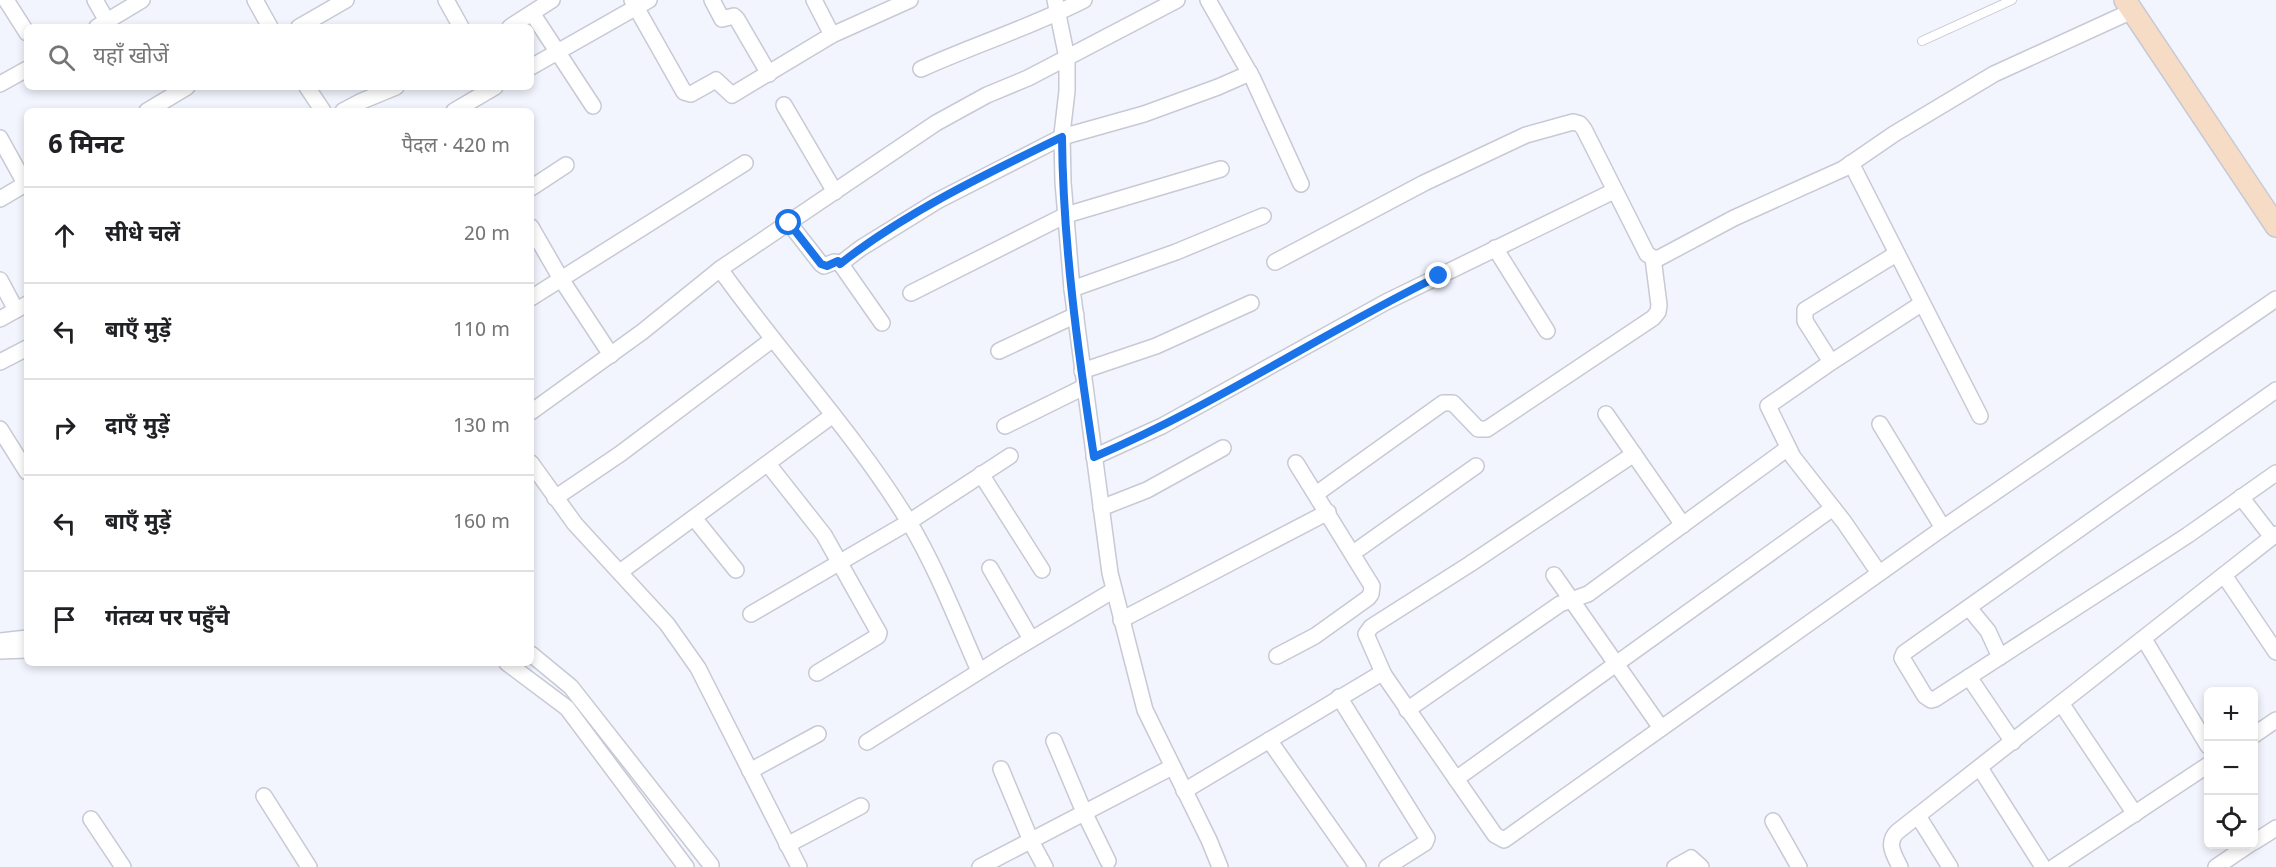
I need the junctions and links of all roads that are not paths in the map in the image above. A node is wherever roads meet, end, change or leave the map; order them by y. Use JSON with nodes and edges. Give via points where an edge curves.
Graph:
{"nodes":[{"id":1,"x":6,"y":0,"type":"edge"},
{"id":2,"x":95,"y":0,"type":"edge"},
{"id":3,"x":142,"y":0,"type":"edge"},
{"id":4,"x":255,"y":0,"type":"edge"},
{"id":5,"x":346,"y":0,"type":"edge"},
{"id":6,"x":446,"y":0,"type":"edge"},
{"id":7,"x":552,"y":0,"type":"edge"},
{"id":8,"x":712,"y":0,"type":"edge"},
{"id":9,"x":814,"y":0,"type":"edge"},
{"id":10,"x":910,"y":0,"type":"edge"},
{"id":11,"x":1084,"y":0,"type":"edge"},
{"id":12,"x":1177,"y":0,"type":"edge"},
{"id":13,"x":1208,"y":0,"type":"edge"},
{"id":14,"x":2012,"y":0,"type":"edge"},
{"id":15,"x":639,"y":2,"type":"edge"},
{"id":16,"x":2128,"y":6,"type":"edge"},
{"id":17,"x":1056,"y":7,"type":"edge"},
{"id":18,"x":532,"y":13,"type":"junction"},
{"id":19,"x":102,"y":24,"type":"edge"},
{"id":20,"x":268,"y":24,"type":"edge"},
{"id":21,"x":304,"y":24,"type":"edge"},
{"id":22,"x":459,"y":24,"type":"edge"},
{"id":23,"x":515,"y":24,"type":"edge"},
{"id":24,"x":24,"y":28,"type":"edge"},
{"id":25,"x":832,"y":36,"type":"junction"},
{"id":26,"x":1922,"y":41,"type":"dead end"},
{"id":27,"x":556,"y":53,"type":"junction"},
{"id":28,"x":1067,"y":58,"type":"junction"},
{"id":29,"x":534,"y":65,"type":"edge"},
{"id":30,"x":921,"y":69,"type":"dead end"},
{"id":31,"x":24,"y":71,"type":"edge"},
{"id":32,"x":1250,"y":73,"type":"junction"},
{"id":33,"x":769,"y":74,"type":"junction"},
{"id":34,"x":0,"y":84,"type":"edge"},
{"id":35,"x":182,"y":90,"type":"edge"},
{"id":36,"x":309,"y":90,"type":"edge"},
{"id":37,"x":389,"y":90,"type":"edge"},
{"id":38,"x":490,"y":90,"type":"edge"},
{"id":39,"x":784,"y":105,"type":"dead end"},
{"id":40,"x":593,"y":106,"type":"dead end"},
{"id":41,"x":156,"y":108,"type":"edge"},
{"id":42,"x":320,"y":108,"type":"edge"},
{"id":43,"x":349,"y":108,"type":"edge"},
{"id":44,"x":459,"y":108,"type":"edge"},
{"id":45,"x":1062,"y":137,"type":"junction"},
{"id":46,"x":0,"y":138,"type":"edge"},
{"id":47,"x":745,"y":163,"type":"dead end"},
{"id":48,"x":1851,"y":164,"type":"junction"},
{"id":49,"x":566,"y":165,"type":"dead end"},
{"id":50,"x":1221,"y":169,"type":"dead end"},
{"id":51,"x":24,"y":181,"type":"edge"},
{"id":52,"x":1301,"y":184,"type":"dead end"},
{"id":53,"x":24,"y":186,"type":"edge"},
{"id":54,"x":534,"y":186,"type":"edge"},
{"id":55,"x":1614,"y":191,"type":"junction"},
{"id":56,"x":835,"y":192,"type":"junction"},
{"id":57,"x":0,"y":199,"type":"edge"},
{"id":58,"x":1066,"y":215,"type":"junction"},
{"id":59,"x":1263,"y":216,"type":"dead end"},
{"id":60,"x":789,"y":223,"type":"junction"},
{"id":61,"x":2276,"y":226,"type":"edge"},
{"id":62,"x":534,"y":232,"type":"edge"},
{"id":63,"x":1495,"y":248,"type":"junction"},
{"id":64,"x":1896,"y":254,"type":"junction"},
{"id":65,"x":1653,"y":258,"type":"junction"},
{"id":66,"x":1275,"y":261,"type":"dead end"},
{"id":67,"x":840,"y":264,"type":"junction"},
{"id":68,"x":720,"y":269,"type":"junction"},
{"id":69,"x":561,"y":279,"type":"junction"},
{"id":70,"x":0,"y":280,"type":"edge"},
{"id":71,"x":1072,"y":290,"type":"junction"},
{"id":72,"x":911,"y":293,"type":"dead end"},
{"id":73,"x":534,"y":296,"type":"edge"},
{"id":74,"x":2276,"y":299,"type":"edge"},
{"id":75,"x":1251,"y":303,"type":"dead end"},
{"id":76,"x":1921,"y":304,"type":"junction"},
{"id":77,"x":22,"y":307,"type":"edge"},
{"id":78,"x":1076,"y":315,"type":"junction"},
{"id":79,"x":0,"y":319,"type":"edge"},
{"id":80,"x":882,"y":323,"type":"dead end"},
{"id":81,"x":1547,"y":332,"type":"dead end"},
{"id":82,"x":773,"y":339,"type":"junction"},
{"id":83,"x":24,"y":350,"type":"edge"},
{"id":84,"x":999,"y":351,"type":"dead end"},
{"id":85,"x":611,"y":355,"type":"junction"},
{"id":86,"x":0,"y":362,"type":"edge"},
{"id":87,"x":1831,"y":362,"type":"junction"},
{"id":88,"x":1082,"y":371,"type":"junction"},
{"id":89,"x":1084,"y":387,"type":"junction"},
{"id":90,"x":2276,"y":390,"type":"edge"},
{"id":91,"x":534,"y":410,"type":"edge"},
{"id":92,"x":1606,"y":414,"type":"dead end"},
{"id":93,"x":833,"y":415,"type":"junction"},
{"id":94,"x":1980,"y":417,"type":"dead end"},
{"id":95,"x":1880,"y":424,"type":"dead end"},
{"id":96,"x":1005,"y":426,"type":"dead end"},
{"id":97,"x":0,"y":429,"type":"edge"},
{"id":98,"x":1224,"y":448,"type":"dead end"},
{"id":99,"x":1788,"y":448,"type":"junction"},
{"id":100,"x":1634,"y":454,"type":"junction"},
{"id":101,"x":1010,"y":456,"type":"dead end"},
{"id":102,"x":1094,"y":457,"type":"junction"},
{"id":103,"x":1296,"y":463,"type":"dead end"},
{"id":104,"x":768,"y":464,"type":"junction"},
{"id":105,"x":1476,"y":466,"type":"dead end"},
{"id":106,"x":24,"y":467,"type":"edge"},
{"id":107,"x":534,"y":467,"type":"edge"},
{"id":108,"x":2276,"y":473,"type":"edge"},
{"id":109,"x":981,"y":474,"type":"junction"},
{"id":110,"x":1316,"y":494,"type":"junction"},
{"id":111,"x":2241,"y":497,"type":"junction"},
{"id":112,"x":555,"y":498,"type":"junction"},
{"id":113,"x":1101,"y":508,"type":"junction"},
{"id":114,"x":1833,"y":508,"type":"junction"},
{"id":115,"x":1328,"y":512,"type":"junction"},
{"id":116,"x":694,"y":518,"type":"junction"},
{"id":117,"x":909,"y":522,"type":"junction"},
{"id":118,"x":1683,"y":525,"type":"junction"},
{"id":119,"x":1943,"y":528,"type":"junction"},
{"id":120,"x":2274,"y":536,"type":"edge"},
{"id":121,"x":1353,"y":553,"type":"junction"},
{"id":122,"x":839,"y":563,"type":"junction"},
{"id":123,"x":990,"y":568,"type":"dead end"},
{"id":124,"x":736,"y":570,"type":"dead end"},
{"id":125,"x":1042,"y":570,"type":"dead end"},
{"id":126,"x":620,"y":572,"type":"junction"},
{"id":127,"x":1880,"y":573,"type":"junction"},
{"id":128,"x":1554,"y":575,"type":"dead end"},
{"id":129,"x":2224,"y":575,"type":"junction"},
{"id":130,"x":1114,"y":590,"type":"junction"},
{"id":131,"x":1573,"y":600,"type":"junction"},
{"id":132,"x":1969,"y":608,"type":"junction"},
{"id":133,"x":751,"y":614,"type":"dead end"},
{"id":134,"x":1121,"y":620,"type":"junction"},
{"id":135,"x":24,"y":638,"type":"edge"},
{"id":136,"x":1031,"y":639,"type":"junction"},
{"id":137,"x":2144,"y":639,"type":"junction"},
{"id":138,"x":0,"y":641,"type":"edge"},
{"id":139,"x":24,"y":650,"type":"edge"},
{"id":140,"x":0,"y":651,"type":"edge"},
{"id":141,"x":2276,"y":652,"type":"edge"},
{"id":142,"x":534,"y":656,"type":"edge"},
{"id":143,"x":1277,"y":656,"type":"dead end"},
{"id":144,"x":2000,"y":657,"type":"junction"},
{"id":145,"x":1616,"y":664,"type":"junction"},
{"id":146,"x":511,"y":666,"type":"edge"},
{"id":147,"x":979,"y":671,"type":"junction"},
{"id":148,"x":818,"y":673,"type":"dead end"},
{"id":149,"x":1384,"y":675,"type":"junction"},
{"id":150,"x":1969,"y":677,"type":"junction"},
{"id":151,"x":1340,"y":697,"type":"junction"},
{"id":152,"x":2061,"y":704,"type":"junction"},
{"id":153,"x":1407,"y":710,"type":"junction"},
{"id":154,"x":2276,"y":720,"type":"edge"},
{"id":155,"x":1661,"y":728,"type":"junction"},
{"id":156,"x":2258,"y":732,"type":"edge"},
{"id":157,"x":818,"y":734,"type":"dead end"},
{"id":158,"x":1269,"y":740,"type":"junction"},
{"id":159,"x":1054,"y":741,"type":"dead end"},
{"id":160,"x":2205,"y":741,"type":"edge"},
{"id":161,"x":867,"y":742,"type":"dead end"},
{"id":162,"x":2013,"y":742,"type":"junction"},
{"id":163,"x":1172,"y":767,"type":"junction"},
{"id":164,"x":1980,"y":768,"type":"junction"},
{"id":165,"x":2204,"y":768,"type":"edge"},
{"id":166,"x":1001,"y":769,"type":"dead end"},
{"id":167,"x":750,"y":771,"type":"junction"},
{"id":168,"x":1456,"y":779,"type":"junction"},
{"id":169,"x":1184,"y":791,"type":"junction"},
{"id":170,"x":264,"y":796,"type":"dead end"},
{"id":171,"x":861,"y":806,"type":"dead end"},
{"id":172,"x":1084,"y":812,"type":"junction"},
{"id":173,"x":2135,"y":814,"type":"junction"},
{"id":174,"x":1918,"y":816,"type":"junction"},
{"id":175,"x":91,"y":819,"type":"dead end"},
{"id":176,"x":1773,"y":821,"type":"dead end"},
{"id":177,"x":2276,"y":828,"type":"edge"},
{"id":178,"x":2258,"y":840,"type":"edge"},
{"id":179,"x":1031,"y":841,"type":"junction"},
{"id":180,"x":787,"y":845,"type":"junction"},
{"id":181,"x":2244,"y":849,"type":"edge"},
{"id":182,"x":1108,"y":861,"type":"dead end"},
{"id":183,"x":711,"y":865,"type":"dead end"},
{"id":184,"x":1392,"y":866,"type":"edge"},
{"id":185,"x":123,"y":867,"type":"edge"},
{"id":186,"x":309,"y":867,"type":"edge"},
{"id":187,"x":686,"y":867,"type":"edge"},
{"id":188,"x":799,"y":867,"type":"edge"},
{"id":189,"x":980,"y":867,"type":"edge"},
{"id":190,"x":1045,"y":867,"type":"edge"},
{"id":191,"x":1220,"y":867,"type":"edge"},
{"id":192,"x":1359,"y":867,"type":"edge"},
{"id":193,"x":1675,"y":867,"type":"edge"},
{"id":194,"x":1701,"y":867,"type":"edge"},
{"id":195,"x":1799,"y":867,"type":"edge"},
{"id":196,"x":1900,"y":867,"type":"edge"},
{"id":197,"x":1950,"y":867,"type":"edge"},
{"id":198,"x":2043,"y":867,"type":"edge"},
{"id":199,"x":2054,"y":867,"type":"edge"},
{"id":200,"x":2216,"y":867,"type":"edge"}],
"edges":[{"from":1,"to":24,"type":"street"},
{"from":2,"to":19,"type":"street"},
{"from":3,"to":19,"type":"street"},
{"from":4,"to":20,"type":"street"},
{"from":5,"to":21,"type":"street"},
{"from":6,"to":22,"type":"street"},
{"from":7,"to":18,"type":"street"},
{"from":8,"to":33,"type":"street","via":[[722,19],[737,19]]},
{"from":9,"to":25,"type":"street"},
{"from":10,"to":25,"type":"street"},
{"from":11,"to":17,"type":"street"},
{"from":12,"to":28,"type":"street"},
{"from":13,"to":32,"type":"street"},
{"from":14,"to":26,"type":"lane"},
{"from":15,"to":27,"type":"street"},
{"from":15,"to":33,"type":"street","via":[[687,94],[716,80],[729,94],[734,94]]},
{"from":16,"to":48,"type":"street","via":[[1994,74]]},
{"from":16,"to":61,"type":"street"},
{"from":17,"to":28,"type":"street"},
{"from":17,"to":30,"type":"street"},
{"from":18,"to":23,"type":"street"},
{"from":18,"to":27,"type":"street"},
{"from":25,"to":33,"type":"street"},
{"from":27,"to":29,"type":"street"},
{"from":27,"to":40,"type":"street"},
{"from":28,"to":45,"type":"street"},
{"from":28,"to":56,"type":"street","via":[[936,123]]},
{"from":31,"to":34,"type":"street"},
{"from":32,"to":45,"type":"street","via":[[1144,114]]},
{"from":32,"to":52,"type":"street"},
{"from":35,"to":41,"type":"street"},
{"from":36,"to":42,"type":"street"},
{"from":37,"to":43,"type":"street"},
{"from":38,"to":44,"type":"street"},
{"from":39,"to":56,"type":"street"},
{"from":45,"to":58,"type":"street"},
{"from":45,"to":67,"type":"street","via":[[937,201]]},
{"from":46,"to":51,"type":"street"},
{"from":47,"to":69,"type":"street"},
{"from":48,"to":64,"type":"street"},
{"from":48,"to":65,"type":"street"},
{"from":49,"to":54,"type":"street"},
{"from":50,"to":58,"type":"street"},
{"from":53,"to":57,"type":"street"},
{"from":55,"to":63,"type":"street"},
{"from":55,"to":65,"type":"street","via":[[1643,249]]},
{"from":55,"to":66,"type":"street","via":[[1584,129],[1580,124],[1566,123],[1526,135],[1424,183]]},
{"from":56,"to":60,"type":"street"},
{"from":58,"to":71,"type":"street"},
{"from":58,"to":72,"type":"street"},
{"from":59,"to":71,"type":"street"},
{"from":60,"to":67,"type":"street","via":[[821,264]]},
{"from":60,"to":68,"type":"street"},
{"from":62,"to":69,"type":"street"},
{"from":63,"to":81,"type":"street"},
{"from":63,"to":102,"type":"street","via":[[1386,302],[1162,426]]},
{"from":64,"to":76,"type":"street"},
{"from":64,"to":87,"type":"street","via":[[1805,310],[1805,321]]},
{"from":65,"to":110,"type":"street","via":[[1659,304],[1653,318],[1487,429],[1478,429],[1453,403],[1443,403]]},
{"from":67,"to":80,"type":"street"},
{"from":68,"to":82,"type":"street"},
{"from":68,"to":85,"type":"street"},
{"from":69,"to":73,"type":"street"},
{"from":69,"to":85,"type":"street"},
{"from":70,"to":77,"type":"street"},
{"from":71,"to":78,"type":"street"},
{"from":74,"to":119,"type":"street"},
{"from":75,"to":88,"type":"street","via":[[1156,346]]},
{"from":76,"to":87,"type":"street"},
{"from":76,"to":94,"type":"street"},
{"from":77,"to":79,"type":"street"},
{"from":78,"to":84,"type":"street"},
{"from":78,"to":88,"type":"street"},
{"from":82,"to":93,"type":"street"},
{"from":82,"to":112,"type":"street"},
{"from":83,"to":86,"type":"street"},
{"from":85,"to":91,"type":"street"},
{"from":87,"to":99,"type":"street","via":[[1768,406]]},
{"from":88,"to":89,"type":"street"},
{"from":89,"to":96,"type":"street"},
{"from":89,"to":102,"type":"street"},
{"from":90,"to":132,"type":"street"},
{"from":92,"to":100,"type":"street"},
{"from":93,"to":104,"type":"street"},
{"from":93,"to":117,"type":"street"},
{"from":95,"to":119,"type":"street"},
{"from":97,"to":106,"type":"street"},
{"from":98,"to":113,"type":"street","via":[[1147,490]]},
{"from":99,"to":114,"type":"street"},
{"from":99,"to":118,"type":"street"},
{"from":100,"to":118,"type":"street"},
{"from":100,"to":149,"type":"street","via":[[1371,627],[1366,634]]},
{"from":101,"to":109,"type":"street"},
{"from":102,"to":113,"type":"street"},
{"from":103,"to":110,"type":"street"},
{"from":104,"to":116,"type":"street"},
{"from":104,"to":122,"type":"street","via":[[824,535]]},
{"from":105,"to":121,"type":"street"},
{"from":107,"to":112,"type":"street"},
{"from":108,"to":111,"type":"street"},
{"from":109,"to":117,"type":"street"},
{"from":109,"to":125,"type":"street"},
{"from":110,"to":115,"type":"street"},
{"from":111,"to":120,"type":"street"},
{"from":111,"to":144,"type":"street"},
{"from":112,"to":126,"type":"street"},
{"from":113,"to":130,"type":"street"},
{"from":114,"to":127,"type":"street"},
{"from":114,"to":145,"type":"street"},
{"from":115,"to":121,"type":"street"},
{"from":115,"to":134,"type":"street"},
{"from":116,"to":124,"type":"street"},
{"from":116,"to":126,"type":"street"},
{"from":117,"to":122,"type":"street"},
{"from":117,"to":147,"type":"street"},
{"from":118,"to":131,"type":"street","via":[[1588,594]]},
{"from":119,"to":127,"type":"street"},
{"from":120,"to":129,"type":"street"},
{"from":121,"to":143,"type":"street","via":[[1372,586],[1371,594],[1315,636]]},
{"from":122,"to":133,"type":"street"},
{"from":122,"to":148,"type":"street","via":[[879,633]]},
{"from":123,"to":136,"type":"street"},
{"from":126,"to":167,"type":"street","via":[[667,624],[698,668]]},
{"from":127,"to":155,"type":"street"},
{"from":128,"to":131,"type":"street"},
{"from":129,"to":137,"type":"street"},
{"from":129,"to":141,"type":"street"},
{"from":130,"to":134,"type":"street"},
{"from":130,"to":136,"type":"street"},
{"from":131,"to":145,"type":"street"},
{"from":131,"to":153,"type":"street","via":[[1560,604]]},
{"from":132,"to":144,"type":"street","via":[[1984,626]]},
{"from":132,"to":150,"type":"street","via":[[1902,658],[1931,700]]},
{"from":134,"to":163,"type":"street","via":[[1145,710]]},
{"from":135,"to":138,"type":"street"},
{"from":136,"to":147,"type":"street"},
{"from":137,"to":152,"type":"street"},
{"from":137,"to":160,"type":"street"},
{"from":139,"to":140,"type":"street"},
{"from":142,"to":183,"type":"street","via":[[571,687]]},
{"from":144,"to":150,"type":"street"},
{"from":145,"to":155,"type":"street"},
{"from":145,"to":168,"type":"street"},
{"from":146,"to":187,"type":"street","via":[[567,708]]},
{"from":147,"to":161,"type":"street"},
{"from":149,"to":151,"type":"street","via":[[1376,675]]},
{"from":149,"to":153,"type":"street"},
{"from":150,"to":162,"type":"street"},
{"from":151,"to":158,"type":"street"},
{"from":151,"to":184,"type":"street","via":[[1427,838]]},
{"from":152,"to":162,"type":"street"},
{"from":152,"to":173,"type":"street"},
{"from":153,"to":168,"type":"street"},
{"from":154,"to":156,"type":"street"},
{"from":155,"to":168,"type":"street","via":[[1504,840],[1495,835]]},
{"from":157,"to":167,"type":"street"},
{"from":158,"to":169,"type":"street"},
{"from":158,"to":192,"type":"street"},
{"from":159,"to":172,"type":"street"},
{"from":162,"to":164,"type":"street"},
{"from":163,"to":169,"type":"street"},
{"from":163,"to":172,"type":"street"},
{"from":164,"to":174,"type":"street"},
{"from":164,"to":198,"type":"street"},
{"from":165,"to":173,"type":"street"},
{"from":166,"to":179,"type":"street"},
{"from":167,"to":180,"type":"street"},
{"from":169,"to":191,"type":"street"},
{"from":170,"to":186,"type":"street"},
{"from":171,"to":180,"type":"street"},
{"from":172,"to":179,"type":"street"},
{"from":172,"to":182,"type":"street"},
{"from":173,"to":199,"type":"street"},
{"from":174,"to":196,"type":"street","via":[[1893,836],[1891,844]]},
{"from":174,"to":197,"type":"street"},
{"from":175,"to":185,"type":"street"},
{"from":176,"to":195,"type":"street"},
{"from":177,"to":178,"type":"street"},
{"from":179,"to":189,"type":"street"},
{"from":179,"to":190,"type":"street"},
{"from":180,"to":188,"type":"street"},
{"from":181,"to":200,"type":"street"},
{"from":193,"to":194,"type":"street","via":[[1691,858]]}]}
